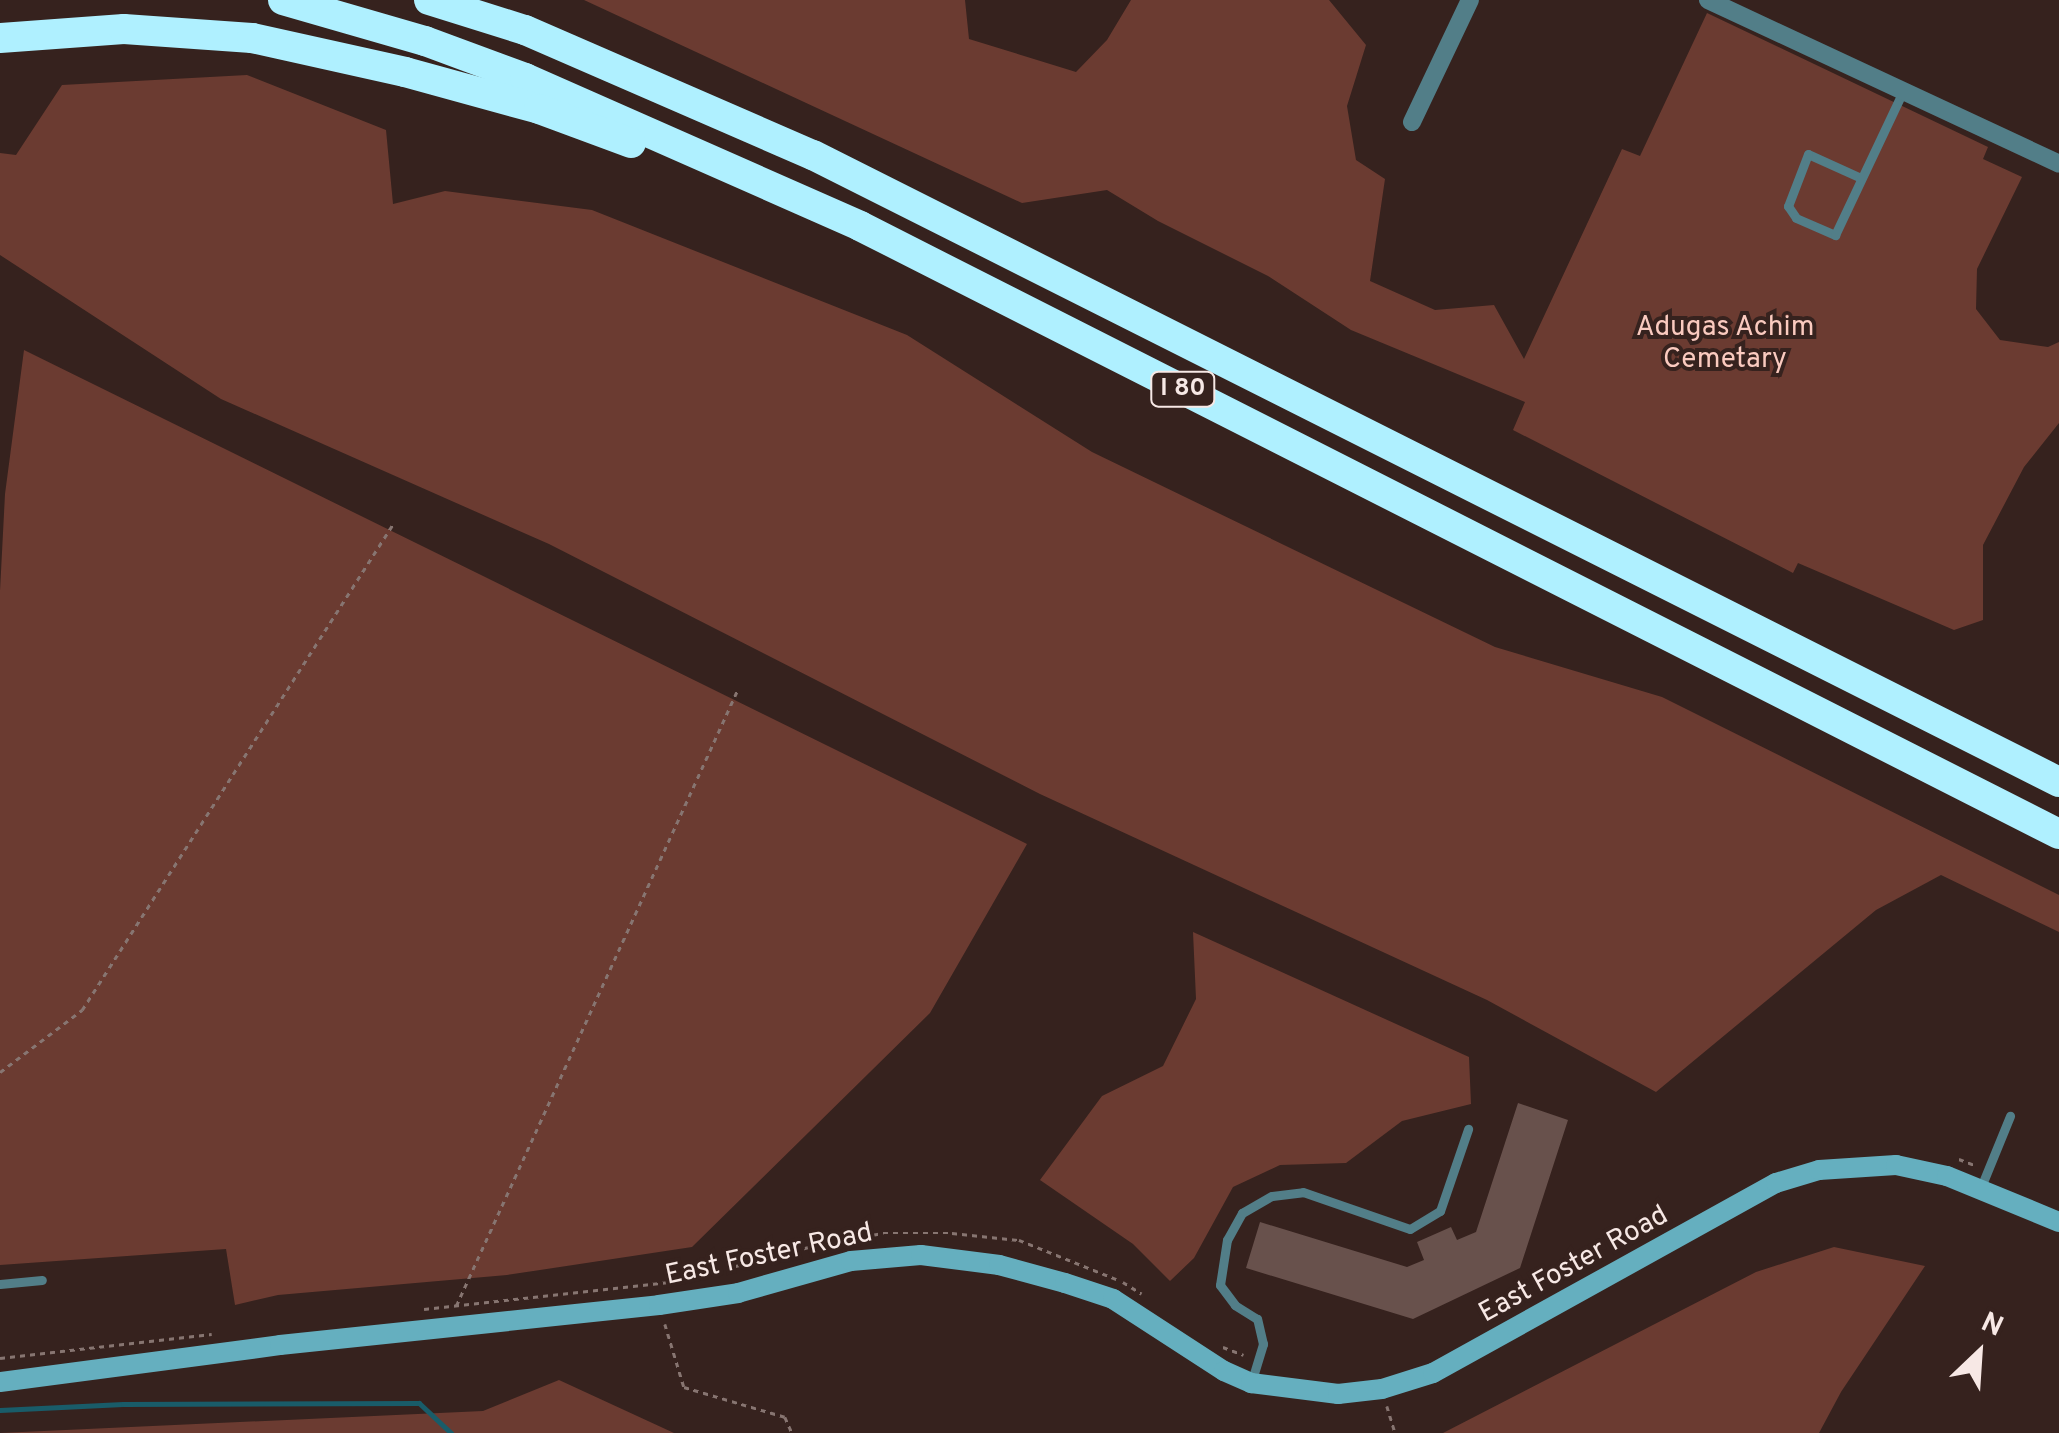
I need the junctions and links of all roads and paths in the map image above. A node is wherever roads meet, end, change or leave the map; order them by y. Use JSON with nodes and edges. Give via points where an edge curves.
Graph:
{"nodes":[{"id":1,"x":283,"y":0,"type":"edge"},
{"id":2,"x":429,"y":0,"type":"edge"},
{"id":3,"x":448,"y":0,"type":"edge"},
{"id":4,"x":1470,"y":0,"type":"edge"},
{"id":5,"x":1708,"y":0,"type":"edge"},
{"id":6,"x":526,"y":30,"type":"junction"},
{"id":7,"x":0,"y":38,"type":"edge"},
{"id":8,"x":1904,"y":88,"type":"junction"},
{"id":9,"x":1412,"y":122,"type":"dead end"},
{"id":10,"x":2059,"y":164,"type":"edge"},
{"id":11,"x":1861,"y":178,"type":"junction"},
{"id":12,"x":860,"y":226,"type":"junction"},
{"id":13,"x":393,"y":524,"type":"dead end"},
{"id":14,"x":738,"y":689,"type":"dead end"},
{"id":15,"x":2059,"y":782,"type":"edge"},
{"id":16,"x":2059,"y":834,"type":"edge"},
{"id":17,"x":0,"y":1072,"type":"edge"},
{"id":18,"x":2010,"y":1116,"type":"dead end"},
{"id":19,"x":1468,"y":1129,"type":"dead end"},
{"id":20,"x":1981,"y":1188,"type":"junction"},
{"id":21,"x":2059,"y":1222,"type":"edge"},
{"id":22,"x":42,"y":1280,"type":"dead end"},
{"id":23,"x":0,"y":1284,"type":"edge"},
{"id":24,"x":659,"y":1306,"type":"junction"},
{"id":25,"x":448,"y":1327,"type":"junction"},
{"id":26,"x":0,"y":1372,"type":"edge"},
{"id":27,"x":1,"y":1382,"type":"edge"},
{"id":28,"x":1251,"y":1383,"type":"junction"},
{"id":29,"x":1382,"y":1389,"type":"junction"},
{"id":30,"x":792,"y":1433,"type":"edge"},
{"id":31,"x":1395,"y":1433,"type":"edge"}],
"edges":[{"from":1,"to":12,"type":"highway","number":"I 80","via":[[524,78]]},
{"from":2,"to":6,"type":"highway","number":"I 80"},
{"from":3,"to":6,"type":"highway"},
{"from":4,"to":9,"type":"street"},
{"from":5,"to":8,"type":"street"},
{"from":6,"to":15,"type":"highway","number":"I 80","via":[[813,155]]},
{"from":7,"to":12,"type":"highway","via":[[156,30],[324,52],[539,110]]},
{"from":8,"to":10,"type":"street"},
{"from":8,"to":11,"type":"lane"},
{"from":11,"to":11,"type":"lane","via":[[1835,235],[1796,218],[1788,206],[1808,154]]},
{"from":12,"to":16,"type":"highway","number":"I 80"},
{"from":13,"to":17,"type":"path","via":[[82,1010]]},
{"from":14,"to":25,"type":"path"},
{"from":18,"to":20,"type":"lane"},
{"from":19,"to":28,"type":"lane","via":[[1440,1210],[1410,1230],[1304,1192],[1272,1196],[1242,1213],[1219,1267],[1220,1285],[1256,1319],[1263,1344]]},
{"from":20,"to":21,"type":"street","name":"East Foster Road"},
{"from":20,"to":29,"type":"street","name":"East Foster Road","via":[[1896,1165],[1838,1168],[1776,1183],[1482,1348]]},
{"from":22,"to":23,"type":"lane"},
{"from":24,"to":25,"type":"street","name":"East Foster Road"},
{"from":24,"to":28,"type":"street","name":"East Foster Road","via":[[738,1293],[851,1261],[921,1255],[999,1266],[1113,1300]]},
{"from":24,"to":30,"type":"path","via":[[684,1387],[785,1417]]},
{"from":25,"to":27,"type":"street","name":"East Foster Road"},
{"from":26,"to":27,"type":"lane"},
{"from":28,"to":29,"type":"street","name":"East Foster Road","via":[[1338,1394]]},
{"from":29,"to":31,"type":"path"}]}
